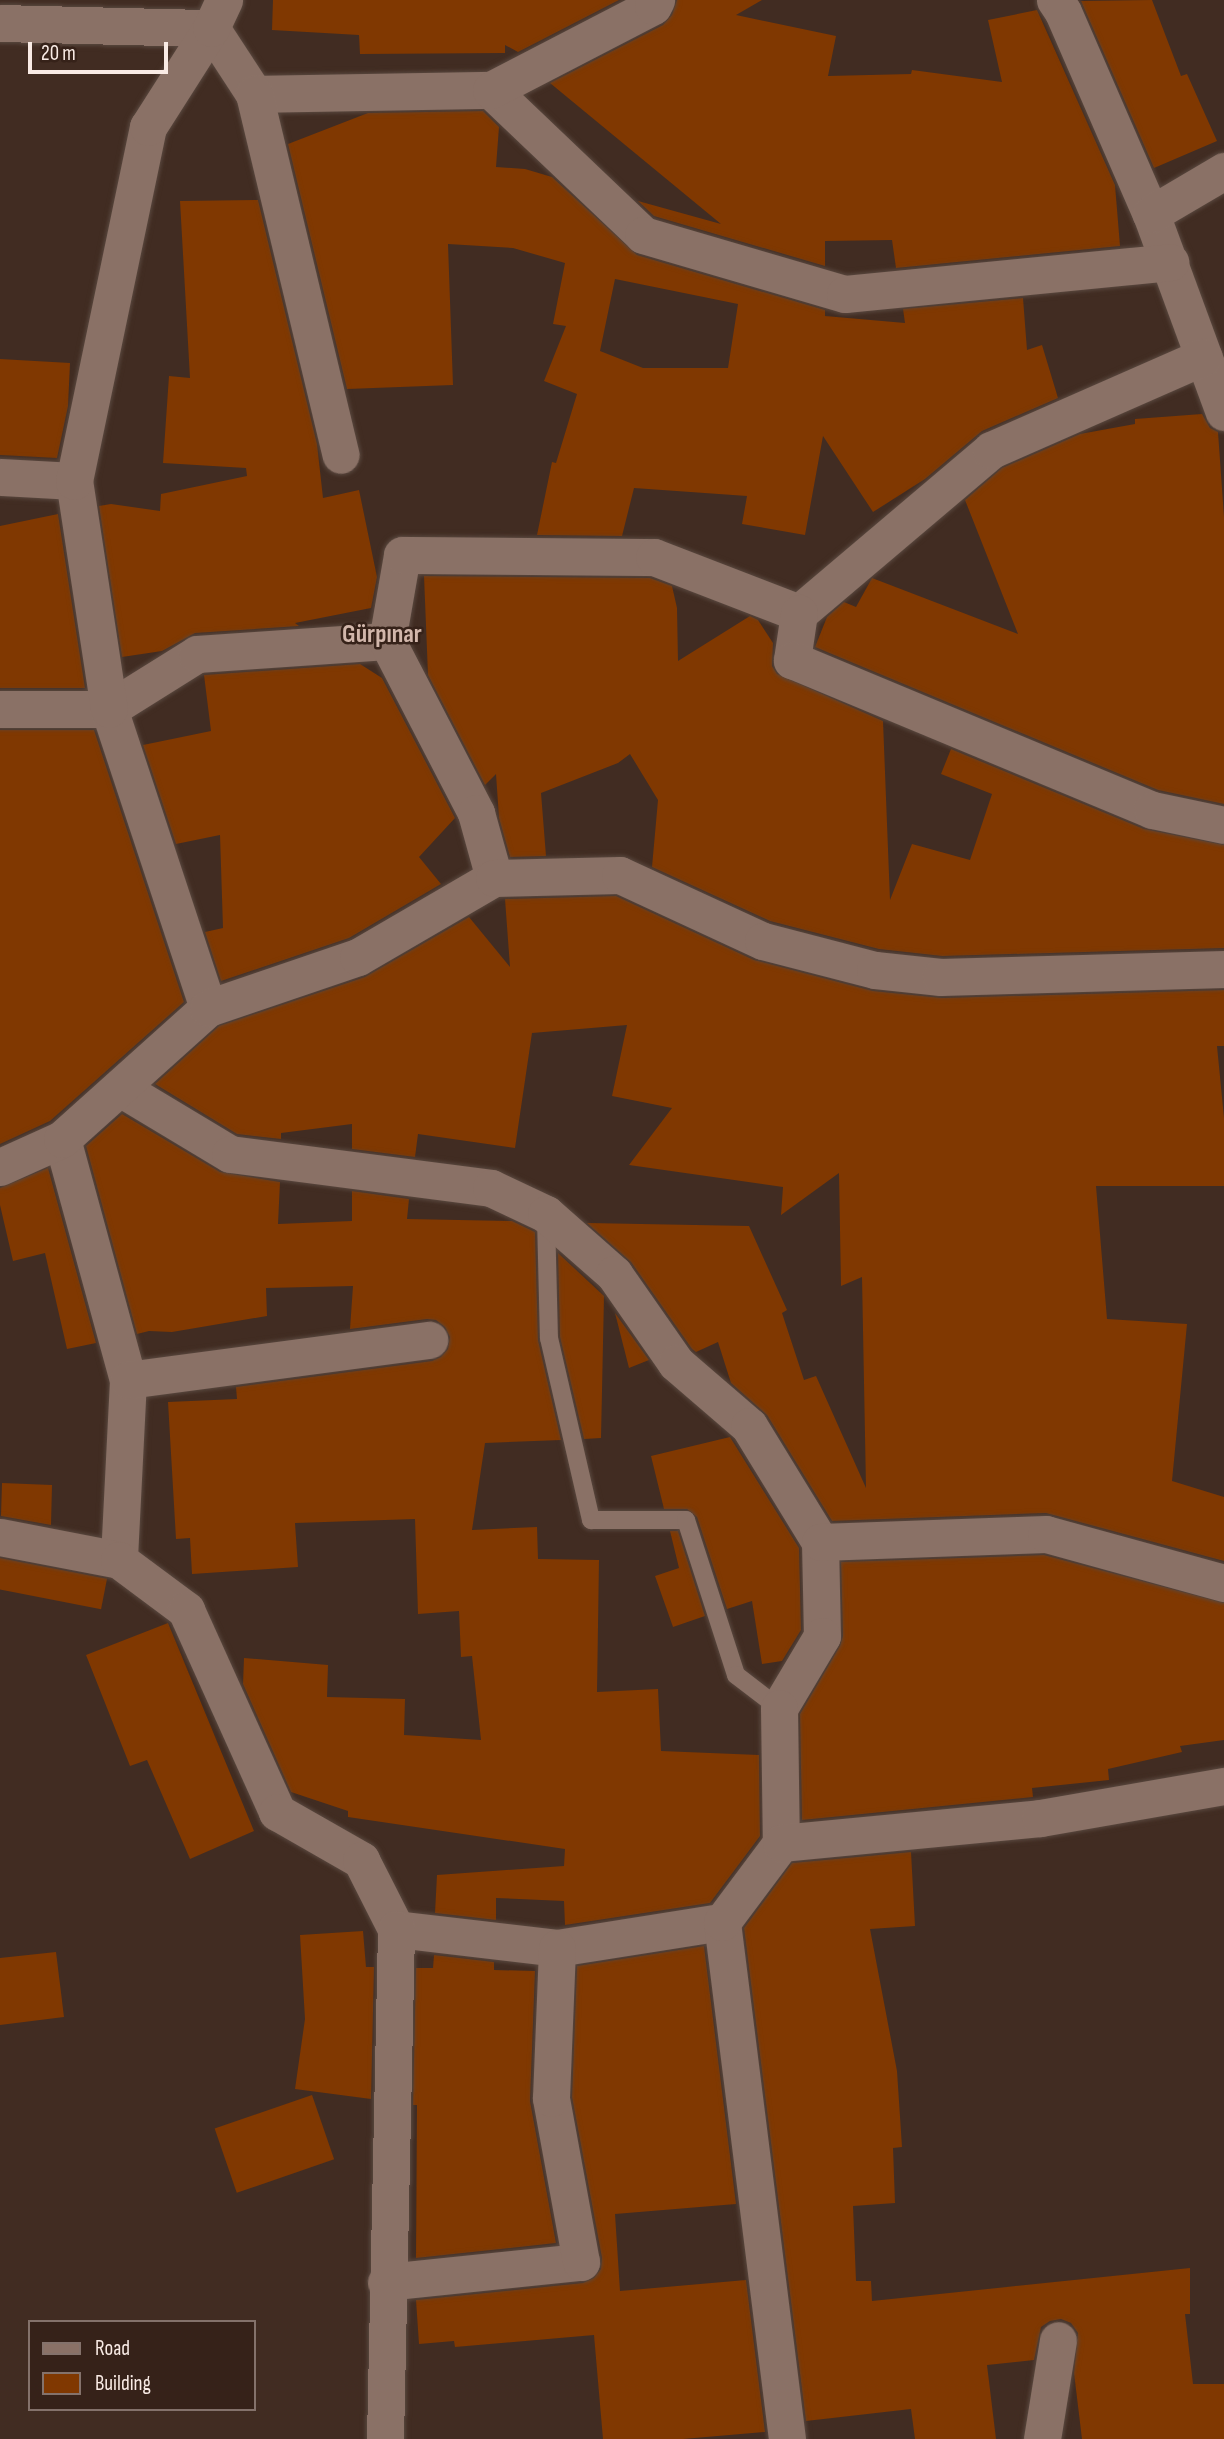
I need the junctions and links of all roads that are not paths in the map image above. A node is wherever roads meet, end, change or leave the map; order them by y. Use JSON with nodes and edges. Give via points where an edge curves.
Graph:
{"nodes":[{"id":1,"x":656,"y":0,"type":"edge"},
{"id":2,"x":1055,"y":0,"type":"edge"},
{"id":3,"x":217,"y":14,"type":"edge"},
{"id":4,"x":0,"y":23,"type":"edge"},
{"id":5,"x":491,"y":90,"type":"junction"},
{"id":6,"x":254,"y":94,"type":"junction"},
{"id":7,"x":1224,"y":171,"type":"edge"},
{"id":8,"x":1151,"y":214,"type":"junction"},
{"id":9,"x":1170,"y":262,"type":"junction"},
{"id":10,"x":1203,"y":357,"type":"junction"},
{"id":11,"x":1224,"y":412,"type":"edge"},
{"id":12,"x":341,"y":455,"type":"dead end"},
{"id":13,"x":0,"y":477,"type":"edge"},
{"id":14,"x":74,"y":481,"type":"junction"},
{"id":15,"x":799,"y":613,"type":"junction"},
{"id":16,"x":387,"y":640,"type":"junction"},
{"id":17,"x":0,"y":709,"type":"edge"},
{"id":18,"x":109,"y":709,"type":"junction"},
{"id":19,"x":1224,"y":825,"type":"edge"},
{"id":20,"x":494,"y":878,"type":"junction"},
{"id":21,"x":1224,"y":969,"type":"edge"},
{"id":22,"x":208,"y":1008,"type":"junction"},
{"id":23,"x":120,"y":1088,"type":"junction"},
{"id":24,"x":62,"y":1139,"type":"junction"},
{"id":25,"x":0,"y":1167,"type":"edge"},
{"id":26,"x":546,"y":1214,"type":"junction"},
{"id":27,"x":429,"y":1340,"type":"dead end"},
{"id":28,"x":128,"y":1380,"type":"junction"},
{"id":29,"x":0,"y":1537,"type":"edge"},
{"id":30,"x":820,"y":1542,"type":"junction"},
{"id":31,"x":119,"y":1560,"type":"junction"},
{"id":32,"x":1224,"y":1583,"type":"edge"},
{"id":33,"x":779,"y":1708,"type":"junction"},
{"id":34,"x":1223,"y":1790,"type":"edge"},
{"id":35,"x":781,"y":1843,"type":"junction"},
{"id":36,"x":723,"y":1922,"type":"junction"},
{"id":37,"x":396,"y":1929,"type":"junction"},
{"id":38,"x":556,"y":1948,"type":"junction"},
{"id":39,"x":386,"y":2282,"type":"junction"},
{"id":40,"x":1058,"y":2340,"type":"dead end"},
{"id":41,"x":385,"y":2439,"type":"edge"},
{"id":42,"x":787,"y":2439,"type":"edge"},
{"id":43,"x":1042,"y":2439,"type":"edge"}],
"edges":[{"from":1,"to":5,"type":"street"},
{"from":2,"to":8,"type":"street"},
{"from":3,"to":4,"type":"street"},
{"from":3,"to":6,"type":"street"},
{"from":3,"to":14,"type":"street","via":[[148,127]]},
{"from":5,"to":6,"type":"street"},
{"from":5,"to":9,"type":"street","via":[[643,235],[845,294]]},
{"from":6,"to":12,"type":"street"},
{"from":7,"to":8,"type":"street"},
{"from":8,"to":9,"type":"street"},
{"from":9,"to":10,"type":"street"},
{"from":10,"to":11,"type":"street"},
{"from":10,"to":15,"type":"street","via":[[990,450]]},
{"from":13,"to":14,"type":"street"},
{"from":14,"to":18,"type":"street"},
{"from":15,"to":16,"type":"street","via":[[654,557],[402,555]]},
{"from":15,"to":19,"type":"street","via":[[792,660],[1152,810]]},
{"from":16,"to":18,"type":"street","via":[[197,654]]},
{"from":16,"to":20,"type":"street","via":[[476,813]]},
{"from":17,"to":18,"type":"street"},
{"from":18,"to":22,"type":"street"},
{"from":20,"to":21,"type":"street","via":[[620,875],[763,941],[875,970],[941,977]]},
{"from":20,"to":22,"type":"street","via":[[358,957]]},
{"from":22,"to":23,"type":"street"},
{"from":23,"to":24,"type":"street"},
{"from":23,"to":26,"type":"street","via":[[230,1154],[491,1188]]},
{"from":24,"to":25,"type":"street"},
{"from":24,"to":28,"type":"street"},
{"from":26,"to":30,"type":"street","via":[[614,1274],[676,1363],[749,1426]]},
{"from":26,"to":33,"type":"lane","via":[[549,1338],[591,1520],[686,1520],[736,1675]]},
{"from":27,"to":28,"type":"street"},
{"from":28,"to":31,"type":"street"},
{"from":29,"to":31,"type":"street"},
{"from":30,"to":32,"type":"street","via":[[1046,1534]]},
{"from":30,"to":33,"type":"street","via":[[822,1636]]},
{"from":31,"to":37,"type":"street","via":[[186,1610],[277,1812],[362,1860]]},
{"from":33,"to":35,"type":"street"},
{"from":34,"to":35,"type":"street","via":[[1040,1818]]},
{"from":35,"to":36,"type":"street"},
{"from":36,"to":38,"type":"street"},
{"from":36,"to":42,"type":"street"},
{"from":37,"to":38,"type":"street"},
{"from":37,"to":39,"type":"street"},
{"from":38,"to":39,"type":"street","via":[[551,2098],[582,2262]]},
{"from":39,"to":41,"type":"street"},
{"from":40,"to":43,"type":"street"}]}
